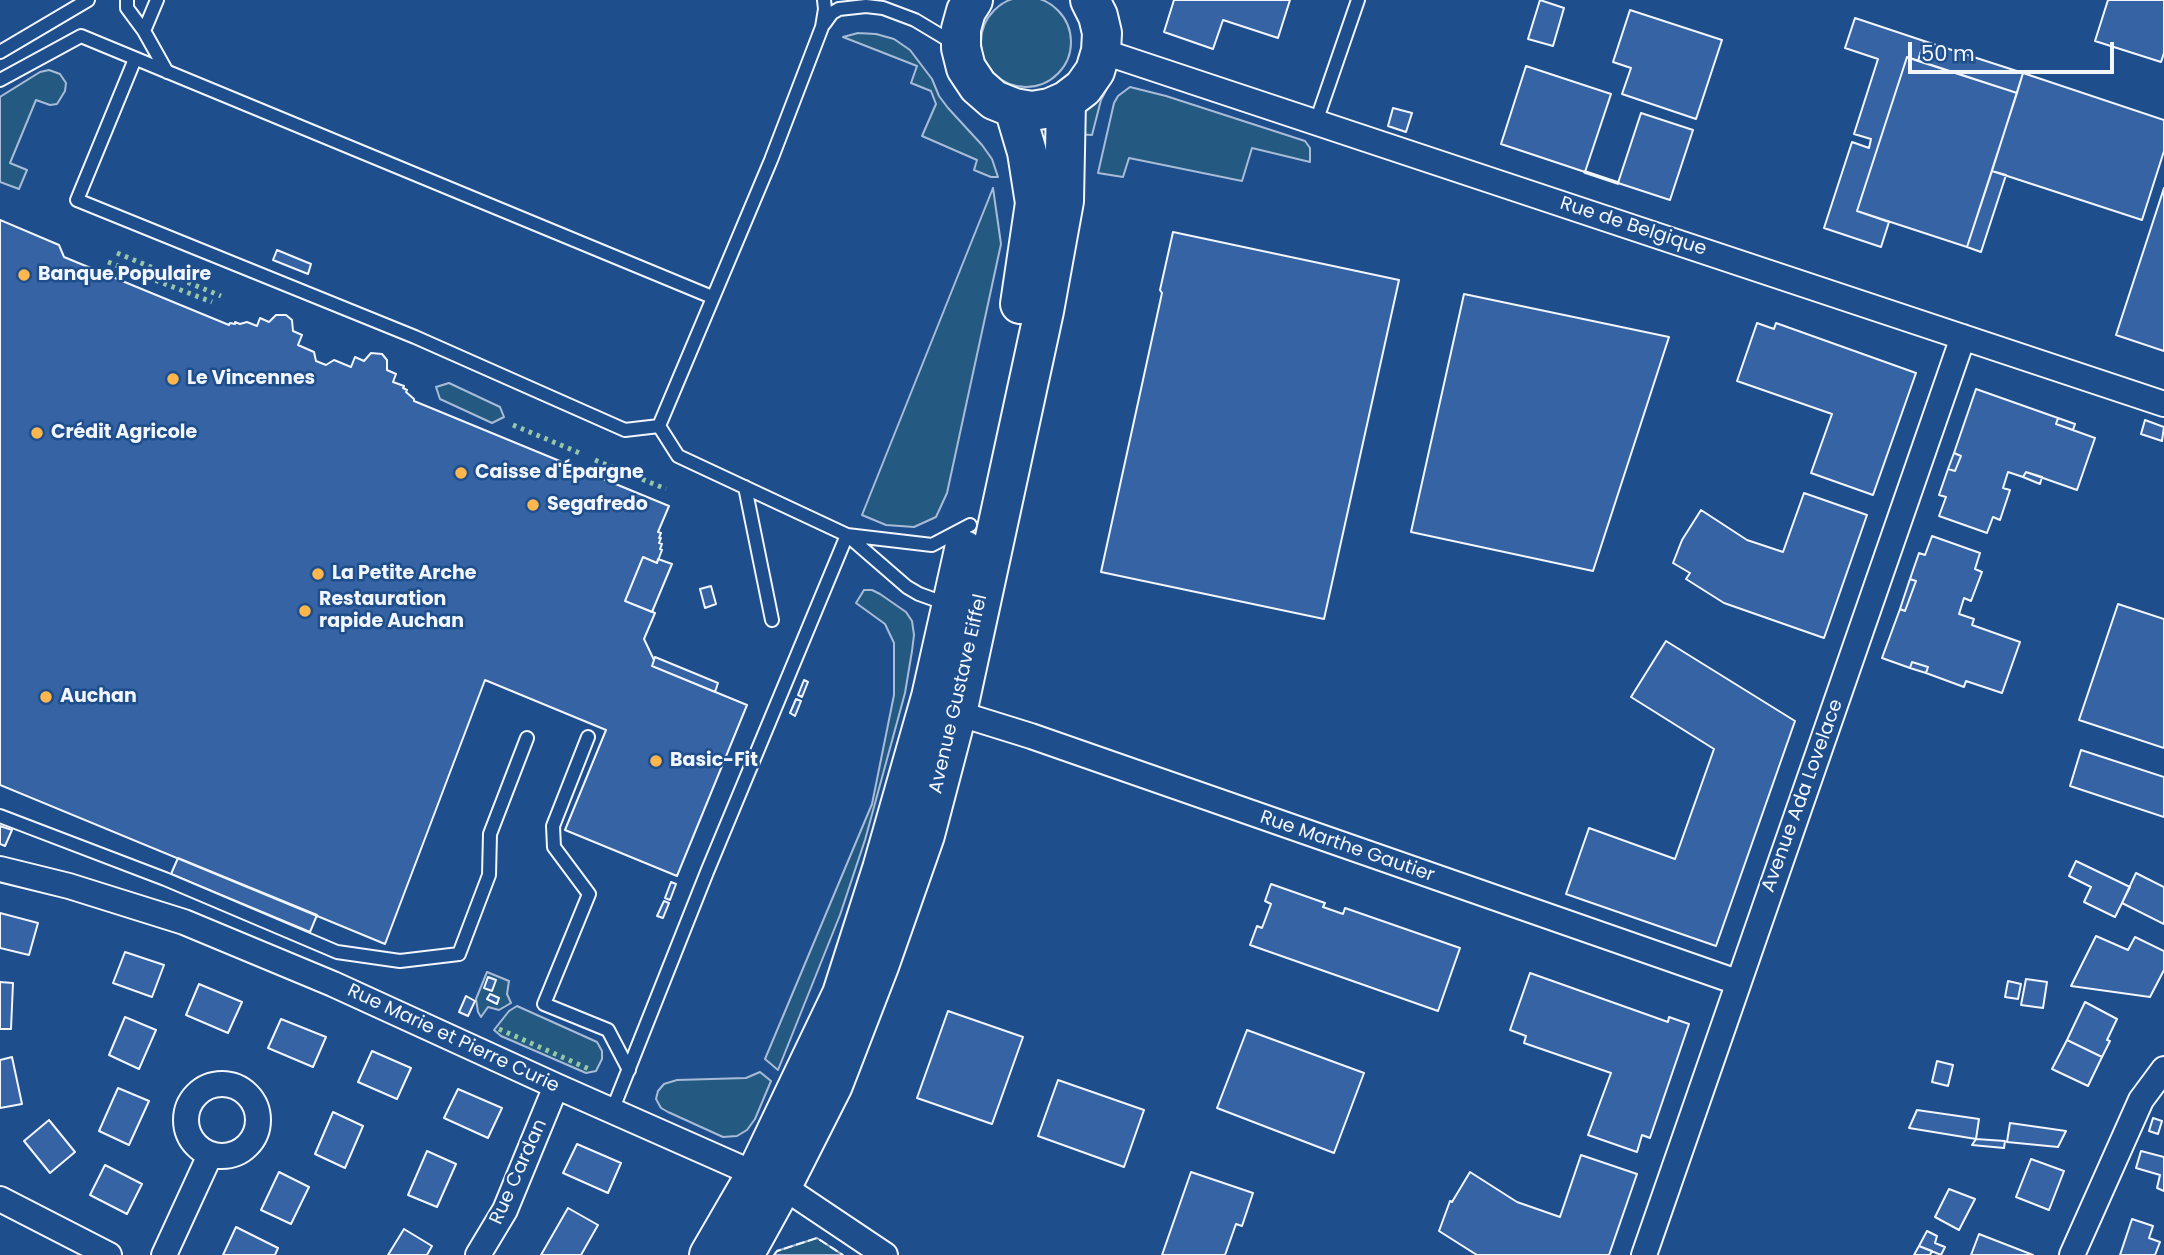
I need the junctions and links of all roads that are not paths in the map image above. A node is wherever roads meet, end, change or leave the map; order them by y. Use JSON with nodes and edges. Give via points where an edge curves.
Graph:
{"nodes":[{"id":1,"x":88,"y":0,"type":"edge"},
{"id":2,"x":127,"y":0,"type":"edge"},
{"id":3,"x":157,"y":0,"type":"edge"},
{"id":4,"x":824,"y":0,"type":"edge"},
{"id":5,"x":973,"y":0,"type":"edge"},
{"id":6,"x":1090,"y":0,"type":"edge"},
{"id":7,"x":1358,"y":0,"type":"edge"},
{"id":8,"x":864,"y":3,"type":"edge"},
{"id":9,"x":822,"y":27,"type":"junction"},
{"id":10,"x":144,"y":31,"type":"junction"},
{"id":11,"x":961,"y":48,"type":"junction"},
{"id":12,"x":1101,"y":51,"type":"junction"},
{"id":13,"x":0,"y":52,"type":"edge"},
{"id":14,"x":135,"y":59,"type":"junction"},
{"id":15,"x":167,"y":72,"type":"junction"},
{"id":16,"x":0,"y":80,"type":"edge"},
{"id":17,"x":1066,"y":101,"type":"junction"},
{"id":18,"x":1014,"y":108,"type":"junction"},
{"id":19,"x":1316,"y":122,"type":"junction"},
{"id":20,"x":712,"y":297,"type":"junction"},
{"id":21,"x":1964,"y":337,"type":"junction"},
{"id":22,"x":2164,"y":404,"type":"edge"},
{"id":23,"x":659,"y":426,"type":"junction"},
{"id":24,"x":745,"y":487,"type":"junction"},
{"id":25,"x":970,"y":525,"type":"junction"},
{"id":26,"x":847,"y":535,"type":"junction"},
{"id":27,"x":967,"y":602,"type":"junction"},
{"id":28,"x":772,"y":620,"type":"dead end"},
{"id":29,"x":957,"y":712,"type":"junction"},
{"id":30,"x":588,"y":737,"type":"dead end"},
{"id":31,"x":527,"y":738,"type":"dead end"},
{"id":32,"x":0,"y":816,"type":"edge"},
{"id":33,"x":0,"y":869,"type":"edge"},
{"id":34,"x":1737,"y":982,"type":"junction"},
{"id":35,"x":2164,"y":1069,"type":"edge"},
{"id":36,"x":629,"y":1070,"type":"junction"},
{"id":37,"x":556,"y":1086,"type":"junction"},
{"id":38,"x":612,"y":1111,"type":"junction"},
{"id":39,"x":210,"y":1155,"type":"dead end"},
{"id":40,"x":769,"y":1180,"type":"junction"},
{"id":41,"x":0,"y":1199,"type":"edge"},
{"id":42,"x":109,"y":1255,"type":"edge"},
{"id":43,"x":164,"y":1255,"type":"edge"},
{"id":44,"x":478,"y":1255,"type":"edge"},
{"id":45,"x":709,"y":1255,"type":"edge"},
{"id":46,"x":744,"y":1255,"type":"edge"},
{"id":47,"x":885,"y":1255,"type":"edge"},
{"id":48,"x":1644,"y":1255,"type":"edge"},
{"id":49,"x":2072,"y":1255,"type":"edge"}],
"edges":[{"from":1,"to":13,"type":"lane"},
{"from":2,"to":10,"type":"lane","via":[[127,8]]},
{"from":3,"to":10,"type":"lane"},
{"from":4,"to":9,"type":"lane"},
{"from":5,"to":11,"type":"main road","via":[[961,29]]},
{"from":6,"to":12,"type":"main road","via":[[1102,33]]},
{"from":7,"to":19,"type":"lane"},
{"from":8,"to":9,"type":"lane","via":[[832,13]]},
{"from":8,"to":11,"type":"lane","via":[[915,20]]},
{"from":9,"to":20,"type":"lane"},
{"from":10,"to":15,"type":"lane"},
{"from":11,"to":18,"type":"main road","via":[[966,68],[978,86],[994,100]]},
{"from":12,"to":17,"type":"main road","via":[[1095,71]]},
{"from":12,"to":19,"type":"street","name":"Rue de Belgique"},
{"from":14,"to":15,"type":"lane"},
{"from":14,"to":16,"type":"lane","via":[[81,36]]},
{"from":14,"to":23,"type":"lane","via":[[77,200],[415,337],[625,430]]},
{"from":15,"to":20,"type":"lane"},
{"from":17,"to":18,"type":"main road","via":[[1032,111]]},
{"from":17,"to":27,"type":"main road","name":"Avenue Gustave Eiffel","via":[[1065,201],[1044,310]]},
{"from":18,"to":25,"type":"main road","name":"Avenue Gustave Eiffel","via":[[1035,203],[1020,299]]},
{"from":19,"to":21,"type":"street","name":"Rue de Belgique"},
{"from":20,"to":23,"type":"lane"},
{"from":21,"to":22,"type":"street","name":"Rue de Belgique"},
{"from":21,"to":34,"type":"street","name":"Avenue Ada Lovelace"},
{"from":23,"to":24,"type":"lane","via":[[678,456]]},
{"from":24,"to":26,"type":"lane"},
{"from":24,"to":28,"type":"lane"},
{"from":25,"to":26,"type":"lane","via":[[932,545]]},
{"from":25,"to":27,"type":"main road","name":"Avenue Gustave Eiffel"},
{"from":26,"to":27,"type":"lane","via":[[919,594]]},
{"from":26,"to":36,"type":"lane"},
{"from":27,"to":29,"type":"main road","name":"Avenue Gustave Eiffel"},
{"from":27,"to":40,"type":"main road","name":"Avenue Gustave Eiffel","via":[[931,697],[842,993]]},
{"from":29,"to":34,"type":"street","name":"Rue Marthe Gautier"},
{"from":29,"to":40,"type":"main road","name":"Avenue Gustave Eiffel","via":[[925,835],[833,1084]]},
{"from":30,"to":36,"type":"lane","via":[[553,826],[554,847],[589,894],[544,1004],[608,1031]]},
{"from":31,"to":32,"type":"lane","via":[[490,834],[489,875],[459,954],[400,961],[337,951]]},
{"from":33,"to":37,"type":"street","name":"Rue Marie et Pierre Curie","via":[[184,922]]},
{"from":34,"to":48,"type":"street","name":"Avenue Ada Lovelace"},
{"from":35,"to":49,"type":"street","via":[[2141,1100]]},
{"from":36,"to":38,"type":"lane"},
{"from":37,"to":38,"type":"street","name":"Rue Marie et Pierre Curie"},
{"from":37,"to":44,"type":"street","name":"Rue Cardan","via":[[505,1210]]},
{"from":38,"to":40,"type":"street","name":"Rue Marie et Pierre Curie"},
{"from":39,"to":43,"type":"street"},
{"from":40,"to":45,"type":"main road","name":"Avenue Gustave Eiffel"},
{"from":40,"to":46,"type":"main road","name":"Avenue Gustave Eiffel"},
{"from":40,"to":47,"type":"street","name":"Rue Marie et Pierre Curie"},
{"from":41,"to":42,"type":"street"}]}
